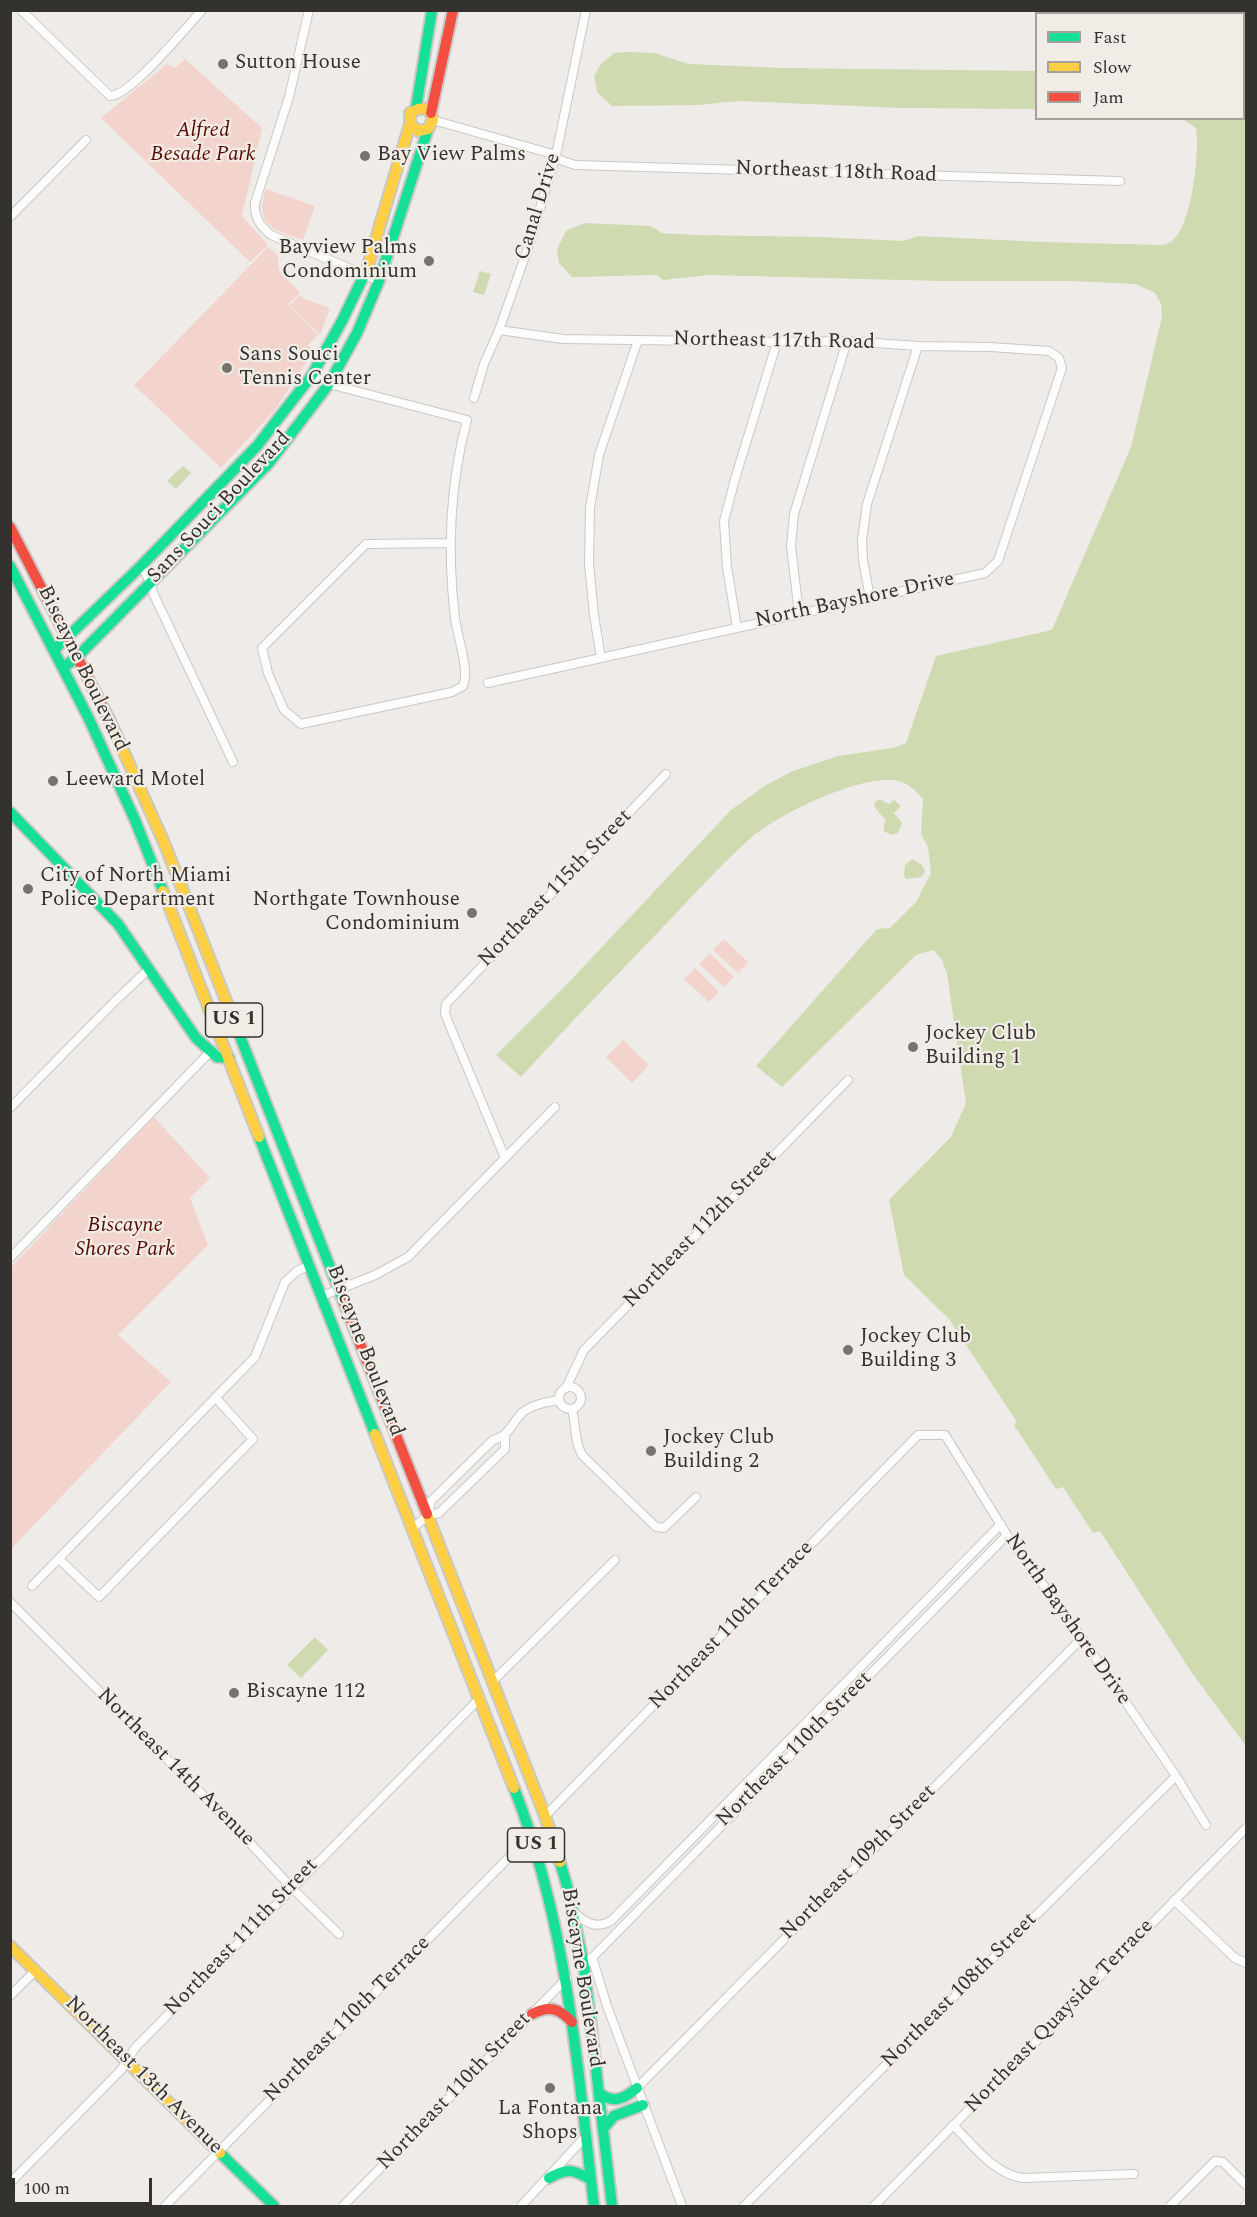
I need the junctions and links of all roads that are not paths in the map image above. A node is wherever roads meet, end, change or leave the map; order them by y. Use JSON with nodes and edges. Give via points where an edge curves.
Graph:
{"nodes":[{"id":1,"x":21,"y":10,"type":"edge"},
{"id":2,"x":202,"y":10,"type":"edge"},
{"id":3,"x":309,"y":10,"type":"edge"},
{"id":4,"x":432,"y":10,"type":"edge"},
{"id":5,"x":453,"y":10,"type":"edge"},
{"id":6,"x":586,"y":10,"type":"edge"},
{"id":7,"x":416,"y":108,"type":"junction"},
{"id":8,"x":431,"y":121,"type":"junction"},
{"id":9,"x":410,"y":124,"type":"junction"},
{"id":10,"x":86,"y":140,"type":"dead end"},
{"id":11,"x":555,"y":156,"type":"junction"},
{"id":12,"x":1120,"y":181,"type":"dead end"},
{"id":13,"x":10,"y":217,"type":"edge"},
{"id":14,"x":364,"y":274,"type":"junction"},
{"id":15,"x":379,"y":281,"type":"junction"},
{"id":16,"x":499,"y":330,"type":"junction"},
{"id":17,"x":638,"y":340,"type":"junction"},
{"id":18,"x":777,"y":342,"type":"junction"},
{"id":19,"x":848,"y":342,"type":"junction"},
{"id":20,"x":918,"y":346,"type":"junction"},
{"id":21,"x":1049,"y":351,"type":"joint"},
{"id":22,"x":312,"y":375,"type":"junction"},
{"id":23,"x":329,"y":384,"type":"junction"},
{"id":24,"x":474,"y":398,"type":"dead end"},
{"id":25,"x":10,"y":527,"type":"edge"},
{"id":26,"x":450,"y":543,"type":"junction"},
{"id":27,"x":10,"y":566,"type":"edge"},
{"id":28,"x":141,"y":566,"type":"junction"},
{"id":29,"x":151,"y":583,"type":"junction"},
{"id":30,"x":16,"y":588,"type":"edge"},
{"id":31,"x":870,"y":598,"type":"junction"},
{"id":32,"x":799,"y":614,"type":"junction"},
{"id":33,"x":737,"y":628,"type":"junction"},
{"id":34,"x":69,"y":638,"type":"junction"},
{"id":35,"x":54,"y":651,"type":"junction"},
{"id":36,"x":78,"y":656,"type":"junction"},
{"id":37,"x":601,"y":658,"type":"junction"},
{"id":38,"x":63,"y":668,"type":"junction"},
{"id":39,"x":488,"y":682,"type":"dead end"},
{"id":40,"x":232,"y":762,"type":"dead end"},
{"id":41,"x":666,"y":774,"type":"dead end"},
{"id":42,"x":13,"y":819,"type":"edge"},
{"id":43,"x":148,"y":970,"type":"junction"},
{"id":44,"x":210,"y":1052,"type":"junction"},
{"id":45,"x":229,"y":1058,"type":"junction"},
{"id":46,"x":254,"y":1072,"type":"junction"},
{"id":47,"x":848,"y":1080,"type":"dead end"},
{"id":48,"x":555,"y":1107,"type":"dead end"},
{"id":49,"x":10,"y":1108,"type":"edge"},
{"id":50,"x":505,"y":1158,"type":"junction"},
{"id":51,"x":10,"y":1258,"type":"edge"},
{"id":52,"x":310,"y":1265,"type":"junction"},
{"id":53,"x":339,"y":1289,"type":"junction"},
{"id":54,"x":322,"y":1296,"type":"junction"},
{"id":55,"x":566,"y":1388,"type":"junction"},
{"id":56,"x":216,"y":1398,"type":"junction"},
{"id":57,"x":559,"y":1400,"type":"junction"},
{"id":58,"x":572,"y":1409,"type":"junction"},
{"id":59,"x":918,"y":1435,"type":"joint"},
{"id":60,"x":505,"y":1436,"type":"junction"},
{"id":61,"x":476,"y":1456,"type":"junction"},
{"id":62,"x":486,"y":1467,"type":"junction"},
{"id":63,"x":696,"y":1497,"type":"dead end"},
{"id":64,"x":428,"y":1515,"type":"junction"},
{"id":65,"x":1001,"y":1524,"type":"junction"},
{"id":66,"x":413,"y":1528,"type":"junction"},
{"id":67,"x":1007,"y":1535,"type":"junction"},
{"id":68,"x":59,"y":1559,"type":"junction"},
{"id":69,"x":615,"y":1560,"type":"dead end"},
{"id":70,"x":32,"y":1586,"type":"dead end"},
{"id":71,"x":10,"y":1602,"type":"edge"},
{"id":72,"x":1082,"y":1638,"type":"junction"},
{"id":73,"x":492,"y":1682,"type":"junction"},
{"id":74,"x":480,"y":1698,"type":"junction"},
{"id":75,"x":1176,"y":1776,"type":"junction"},
{"id":76,"x":545,"y":1816,"type":"junction"},
{"id":77,"x":1206,"y":1825,"type":"dead end"},
{"id":78,"x":1246,"y":1828,"type":"edge"},
{"id":79,"x":532,"y":1834,"type":"junction"},
{"id":80,"x":291,"y":1887,"type":"junction"},
{"id":81,"x":1174,"y":1900,"type":"junction"},
{"id":82,"x":573,"y":1912,"type":"junction"},
{"id":83,"x":339,"y":1934,"type":"dead end"},
{"id":84,"x":10,"y":1946,"type":"edge"},
{"id":85,"x":592,"y":1957,"type":"junction"},
{"id":86,"x":1246,"y":1963,"type":"edge"},
{"id":87,"x":584,"y":1965,"type":"junction"},
{"id":88,"x":35,"y":1971,"type":"junction"},
{"id":89,"x":567,"y":1978,"type":"junction"},
{"id":90,"x":10,"y":1996,"type":"edge"},
{"id":91,"x":532,"y":2014,"type":"junction"},
{"id":92,"x":572,"y":2022,"type":"junction"},
{"id":93,"x":127,"y":2060,"type":"junction"},
{"id":94,"x":637,"y":2088,"type":"junction"},
{"id":95,"x":599,"y":2093,"type":"junction"},
{"id":96,"x":643,"y":2105,"type":"junction"},
{"id":97,"x":953,"y":2125,"type":"junction"},
{"id":98,"x":603,"y":2129,"type":"junction"},
{"id":99,"x":586,"y":2136,"type":"junction"},
{"id":100,"x":219,"y":2152,"type":"junction"},
{"id":101,"x":1134,"y":2174,"type":"dead end"},
{"id":102,"x":549,"y":2178,"type":"junction"},
{"id":103,"x":591,"y":2180,"type":"junction"},
{"id":104,"x":10,"y":2183,"type":"edge"},
{"id":105,"x":1246,"y":2185,"type":"edge"},
{"id":106,"x":165,"y":2206,"type":"edge"},
{"id":107,"x":274,"y":2206,"type":"edge"},
{"id":108,"x":343,"y":2206,"type":"edge"},
{"id":109,"x":521,"y":2206,"type":"edge"},
{"id":110,"x":594,"y":2206,"type":"edge"},
{"id":111,"x":612,"y":2206,"type":"edge"},
{"id":112,"x":682,"y":2206,"type":"edge"},
{"id":113,"x":744,"y":2206,"type":"edge"},
{"id":114,"x":874,"y":2206,"type":"edge"},
{"id":115,"x":1170,"y":2206,"type":"edge"}],
"edges":[{"from":1,"to":2,"type":"street","via":[[110,96],[130,86]]},
{"from":3,"to":14,"type":"street","via":[[289,97],[254,210],[266,231],[286,243]]},
{"from":4,"to":7,"type":"main road"},
{"from":5,"to":8,"type":"main road","name":"Sans Souci Boulevard"},
{"from":6,"to":11,"type":"street","name":"Canal Drive"},
{"from":7,"to":8,"type":"main road","via":[[426,108]]},
{"from":7,"to":9,"type":"main road","via":[[409,117]]},
{"from":8,"to":9,"type":"main road","via":[[418,131]]},
{"from":8,"to":11,"type":"street","name":"Northeast 118th Road"},
{"from":8,"to":15,"type":"main road","name":"Sans Souci Boulevard"},
{"from":9,"to":14,"type":"main road","name":"Sans Souci Boulevard"},
{"from":10,"to":13,"type":"street"},
{"from":11,"to":12,"type":"street","name":"Northeast 118th Road","via":[[575,165]]},
{"from":11,"to":16,"type":"street","name":"Canal Drive"},
{"from":14,"to":15,"type":"street"},
{"from":14,"to":22,"type":"main road","name":"Sans Souci Boulevard"},
{"from":15,"to":23,"type":"main road","name":"Sans Souci Boulevard"},
{"from":16,"to":17,"type":"street","name":"Northeast 117th Road","via":[[564,339]]},
{"from":16,"to":24,"type":"street","name":"Canal Drive"},
{"from":17,"to":18,"type":"street","name":"Northeast 117th Road"},
{"from":17,"to":37,"type":"street","via":[[599,455],[590,508],[589,564]]},
{"from":18,"to":19,"type":"street","name":"Northeast 117th Road"},
{"from":18,"to":33,"type":"street","via":[[724,521]]},
{"from":19,"to":20,"type":"street","name":"Northeast 117th Road"},
{"from":19,"to":32,"type":"street","via":[[794,514],[791,546]]},
{"from":20,"to":21,"type":"street","name":"Northeast 117th Road"},
{"from":20,"to":31,"type":"street","via":[[867,504],[862,540]]},
{"from":21,"to":31,"type":"street","name":"North Bayshore Drive","via":[[1059,358],[1062,368],[998,561],[985,573]]},
{"from":22,"to":23,"type":"street"},
{"from":22,"to":28,"type":"main road","name":"Sans Souci Boulevard","via":[[257,446]]},
{"from":23,"to":26,"type":"street","via":[[467,420],[453,490]]},
{"from":23,"to":29,"type":"main road","name":"Sans Souci Boulevard","via":[[269,463]]},
{"from":25,"to":34,"type":"main road","name":"Biscayne Boulevard","number":"US 1"},
{"from":26,"to":26,"type":"street","via":[[366,544],[262,648],[284,710],[302,724],[452,692],[463,686],[466,676],[455,618]]},
{"from":27,"to":30,"type":"main road","name":"Biscayne Boulevard","number":"US 1"},
{"from":28,"to":29,"type":"street"},
{"from":28,"to":34,"type":"main road","name":"Sans Souci Boulevard"},
{"from":29,"to":36,"type":"main road","name":"Sans Souci Boulevard"},
{"from":29,"to":40,"type":"street"},
{"from":30,"to":35,"type":"main road","name":"Biscayne Boulevard","number":"US 1"},
{"from":31,"to":32,"type":"street","name":"North Bayshore Drive"},
{"from":32,"to":33,"type":"street","name":"North Bayshore Drive"},
{"from":33,"to":37,"type":"street","name":"North Bayshore Drive"},
{"from":34,"to":35,"type":"main road","name":"Sans Souci Boulevard"},
{"from":34,"to":36,"type":"main road","name":"Biscayne Boulevard","number":"US 1"},
{"from":35,"to":38,"type":"main road","name":"Biscayne Boulevard","number":"US 1"},
{"from":36,"to":38,"type":"main road","name":"Sans Souci Boulevard"},
{"from":36,"to":46,"type":"main road","name":"Biscayne Boulevard","number":"US 1","via":[[165,845]]},
{"from":37,"to":39,"type":"street","name":"North Bayshore Drive"},
{"from":38,"to":45,"type":"main road","name":"Biscayne Boulevard","number":"US 1","via":[[135,820]]},
{"from":41,"to":50,"type":"street","name":"Northeast 115th Street","via":[[446,1004],[447,1019]]},
{"from":42,"to":43,"type":"main road","via":[[112,917]]},
{"from":43,"to":44,"type":"main road"},
{"from":43,"to":49,"type":"street"},
{"from":44,"to":45,"type":"main road"},
{"from":44,"to":51,"type":"street"},
{"from":45,"to":46,"type":"main road","via":[[241,1061]]},
{"from":45,"to":52,"type":"main road","name":"Biscayne Boulevard","number":"US 1"},
{"from":46,"to":53,"type":"main road","name":"Biscayne Boulevard","number":"US 1"},
{"from":47,"to":55,"type":"street","name":"Northeast 112th Street","via":[[584,1350]]},
{"from":48,"to":50,"type":"street"},
{"from":50,"to":53,"type":"street","via":[[408,1257],[390,1269]]},
{"from":52,"to":54,"type":"main road","name":"Biscayne Boulevard","number":"US 1"},
{"from":52,"to":56,"type":"street","via":[[285,1282],[255,1357]]},
{"from":53,"to":54,"type":"street"},
{"from":53,"to":64,"type":"main road","name":"Biscayne Boulevard","number":"US 1"},
{"from":54,"to":66,"type":"main road","name":"Biscayne Boulevard","number":"US 1"},
{"from":55,"to":57,"type":"street"},
{"from":55,"to":58,"type":"street","via":[[577,1389],[581,1395],[579,1406]]},
{"from":56,"to":68,"type":"street"},
{"from":56,"to":68,"type":"street","via":[[253,1439],[140,1555],[99,1597]]},
{"from":57,"to":58,"type":"street","via":[[565,1408]]},
{"from":57,"to":60,"type":"street","via":[[523,1412]]},
{"from":58,"to":63,"type":"street","via":[[576,1443],[582,1455],[656,1527],[664,1528]]},
{"from":59,"to":65,"type":"street","name":"North Bayshore Drive","via":[[945,1435]]},
{"from":59,"to":76,"type":"street","name":"Northeast 110th Terrace"},
{"from":60,"to":61,"type":"street","via":[[493,1440]]},
{"from":60,"to":62,"type":"street","via":[[505,1449]]},
{"from":61,"to":62,"type":"street"},
{"from":61,"to":64,"type":"street","via":[[430,1501]]},
{"from":62,"to":64,"type":"street","via":[[439,1513]]},
{"from":64,"to":66,"type":"street"},
{"from":64,"to":73,"type":"main road","name":"Biscayne Boulevard","number":"US 1"},
{"from":65,"to":67,"type":"street","name":"North Bayshore Drive"},
{"from":65,"to":82,"type":"street","name":"Northeast 110th Street","via":[[610,1921],[594,1925]]},
{"from":66,"to":74,"type":"main road","name":"Biscayne Boulevard","number":"US 1"},
{"from":67,"to":72,"type":"street","name":"North Bayshore Drive"},
{"from":67,"to":85,"type":"street","name":"Northeast 110th Street"},
{"from":68,"to":70,"type":"street"},
{"from":69,"to":73,"type":"street"},
{"from":71,"to":80,"type":"street","name":"Northeast 14th Avenue"},
{"from":72,"to":75,"type":"street","name":"North Bayshore Drive"},
{"from":72,"to":94,"type":"street","name":"Northeast 109th Street"},
{"from":73,"to":76,"type":"main road","name":"Biscayne Boulevard","number":"US 1"},
{"from":74,"to":79,"type":"main road","name":"Biscayne Boulevard","number":"US 1"},
{"from":74,"to":80,"type":"street","name":"Northeast 111th Street"},
{"from":75,"to":77,"type":"street","name":"North Bayshore Drive"},
{"from":75,"to":113,"type":"street","name":"Northeast 108th Street"},
{"from":76,"to":82,"type":"main road","name":"Biscayne Boulevard","number":"US 1"},
{"from":78,"to":81,"type":"street","name":"Northeast Quayside Terrace"},
{"from":79,"to":89,"type":"main road","name":"Biscayne Boulevard","number":"US 1","via":[[553,1904]]},
{"from":79,"to":100,"type":"street","name":"Northeast 110th Terrace"},
{"from":80,"to":83,"type":"street","name":"Northeast 14th Avenue"},
{"from":80,"to":93,"type":"street","name":"Northeast 111th Street"},
{"from":81,"to":86,"type":"street","via":[[1235,1958]]},
{"from":81,"to":97,"type":"street","name":"Northeast Quayside Terrace"},
{"from":82,"to":87,"type":"main road","name":"Biscayne Boulevard","number":"US 1"},
{"from":84,"to":88,"type":"main road","name":"Northeast 13th Avenue"},
{"from":85,"to":87,"type":"street","name":"Northeast 110th Street"},
{"from":85,"to":94,"type":"street"},
{"from":87,"to":95,"type":"main road","name":"Biscayne Boulevard","number":"US 1"},
{"from":88,"to":90,"type":"street"},
{"from":88,"to":93,"type":"main road","name":"Northeast 13th Avenue"},
{"from":89,"to":91,"type":"street","name":"Northeast 110th Street"},
{"from":89,"to":92,"type":"main road","name":"Biscayne Boulevard","number":"US 1"},
{"from":91,"to":92,"type":"main road","via":[[552,2007]]},
{"from":91,"to":108,"type":"street","name":"Northeast 110th Street"},
{"from":92,"to":99,"type":"main road","name":"Biscayne Boulevard","number":"US 1"},
{"from":93,"to":100,"type":"main road","name":"Northeast 13th Avenue"},
{"from":93,"to":104,"type":"street","name":"Northeast 111th Street"},
{"from":94,"to":95,"type":"main road","via":[[622,2100],[610,2101]]},
{"from":94,"to":96,"type":"street"},
{"from":95,"to":98,"type":"main road","name":"Biscayne Boulevard","number":"US 1"},
{"from":96,"to":98,"type":"main road","via":[[614,2116]]},
{"from":96,"to":112,"type":"street"},
{"from":97,"to":101,"type":"street","via":[[1010,2176]]},
{"from":97,"to":114,"type":"street","name":"Northeast Quayside Terrace"},
{"from":98,"to":111,"type":"main road","name":"Biscayne Boulevard","number":"US 1"},
{"from":99,"to":102,"type":"street"},
{"from":99,"to":103,"type":"main road","name":"Biscayne Boulevard","number":"US 1"},
{"from":100,"to":106,"type":"street","name":"Northeast 110th Terrace"},
{"from":100,"to":107,"type":"main road","name":"Northeast 13th Avenue"},
{"from":102,"to":103,"type":"main road","via":[[575,2170]]},
{"from":102,"to":109,"type":"street"},
{"from":103,"to":110,"type":"main road","name":"Biscayne Boulevard","number":"US 1"},
{"from":105,"to":115,"type":"street","via":[[1223,2162],[1215,2161]]}]}
